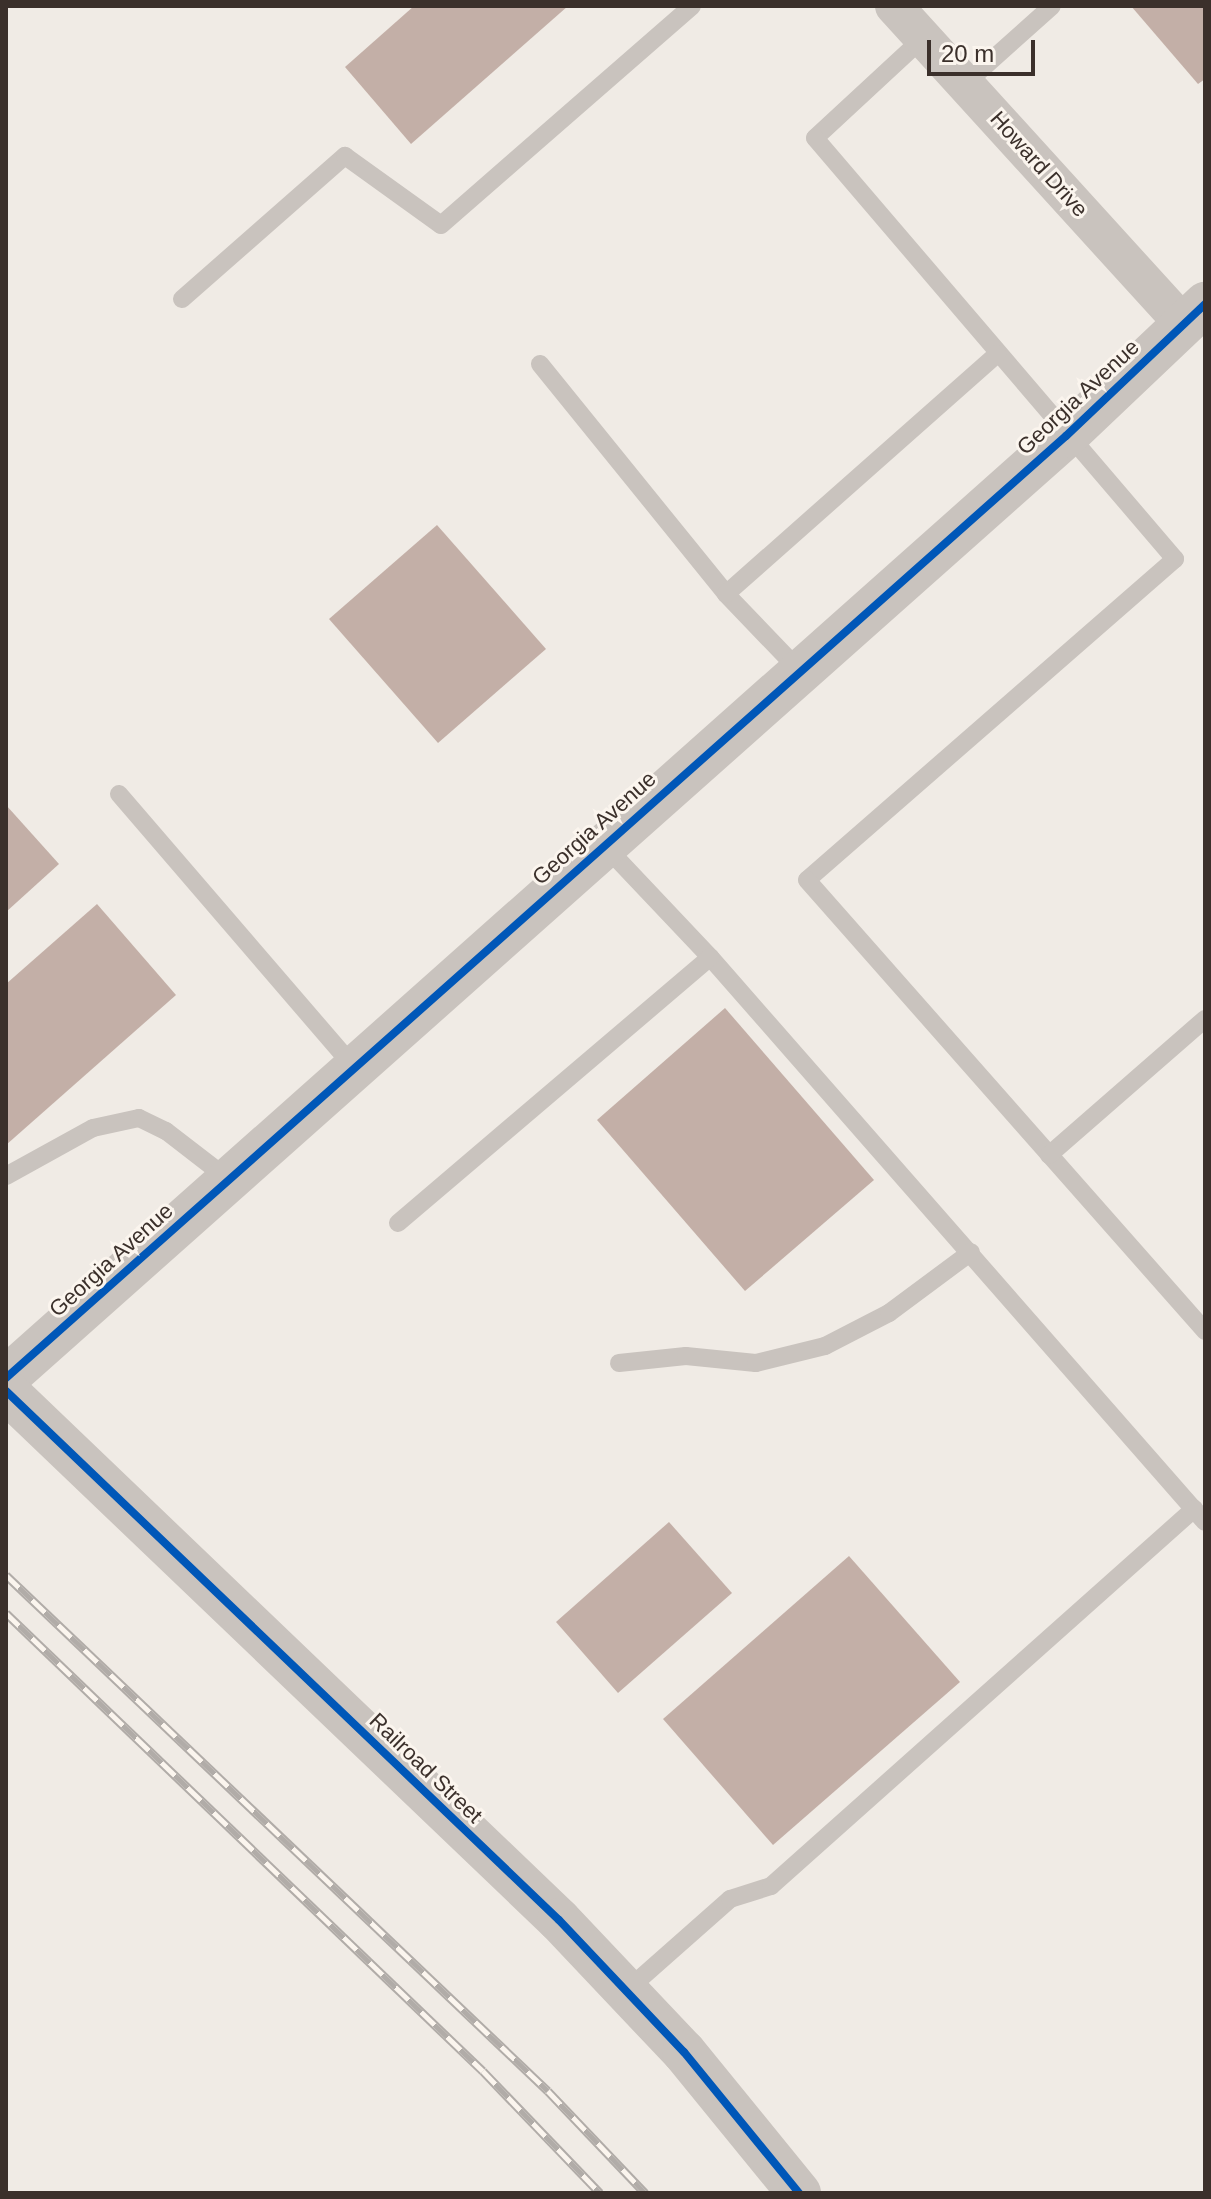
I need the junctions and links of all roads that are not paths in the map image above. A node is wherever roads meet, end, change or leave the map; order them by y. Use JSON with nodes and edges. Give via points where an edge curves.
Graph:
{"nodes":[{"id":1,"x":692,"y":6,"type":"edge"},
{"id":2,"x":894,"y":6,"type":"edge"},
{"id":3,"x":1052,"y":6,"type":"edge"},
{"id":4,"x":923,"y":38,"type":"junction"},
{"id":5,"x":966,"y":83,"type":"junction"},
{"id":6,"x":182,"y":299,"type":"dead end"},
{"id":7,"x":1194,"y":313,"type":"edge"},
{"id":8,"x":997,"y":354,"type":"junction"},
{"id":9,"x":540,"y":364,"type":"dead end"},
{"id":10,"x":1066,"y":436,"type":"junction"},
{"id":11,"x":726,"y":594,"type":"junction"},
{"id":12,"x":799,"y":670,"type":"junction"},
{"id":13,"x":119,"y":794,"type":"dead end"},
{"id":14,"x":603,"y":844,"type":"junction"},
{"id":15,"x":710,"y":957,"type":"junction"},
{"id":16,"x":1205,"y":1019,"type":"edge"},
{"id":17,"x":354,"y":1067,"type":"junction"},
{"id":18,"x":1049,"y":1155,"type":"junction"},
{"id":19,"x":6,"y":1176,"type":"edge"},
{"id":20,"x":228,"y":1179,"type":"junction"},
{"id":21,"x":398,"y":1223,"type":"dead end"},
{"id":22,"x":971,"y":1252,"type":"junction"},
{"id":23,"x":1205,"y":1331,"type":"edge"},
{"id":24,"x":619,"y":1363,"type":"dead end"},
{"id":25,"x":6,"y":1378,"type":"edge"},
{"id":26,"x":6,"y":1391,"type":"edge"},
{"id":27,"x":1199,"y":1515,"type":"edge"},
{"id":28,"x":626,"y":1991,"type":"junction"},
{"id":29,"x":799,"y":2193,"type":"edge"}],
"edges":[{"from":1,"to":6,"type":"lane","via":[[441,225],[345,156]]},
{"from":2,"to":4,"type":"street","name":"Howard Drive"},
{"from":3,"to":5,"type":"lane"},
{"from":4,"to":5,"type":"street","name":"Howard Drive"},
{"from":4,"to":8,"type":"lane","via":[[815,138]]},
{"from":5,"to":7,"type":"street","name":"Howard Drive"},
{"from":7,"to":10,"type":"street","name":"Georgia Avenue"},
{"from":8,"to":10,"type":"lane"},
{"from":8,"to":11,"type":"lane"},
{"from":9,"to":11,"type":"lane"},
{"from":10,"to":12,"type":"street","name":"Georgia Avenue"},
{"from":10,"to":18,"type":"lane","via":[[1175,559],[807,880]]},
{"from":11,"to":12,"type":"lane"},
{"from":12,"to":14,"type":"street","name":"Georgia Avenue"},
{"from":13,"to":17,"type":"lane"},
{"from":14,"to":15,"type":"lane"},
{"from":14,"to":17,"type":"street","name":"Georgia Avenue"},
{"from":15,"to":21,"type":"lane"},
{"from":15,"to":22,"type":"lane"},
{"from":16,"to":18,"type":"lane"},
{"from":17,"to":20,"type":"street","name":"Georgia Avenue"},
{"from":18,"to":23,"type":"lane"},
{"from":19,"to":20,"type":"lane","via":[[93,1128],[139,1118],[166,1131]]},
{"from":20,"to":25,"type":"street","name":"Georgia Avenue"},
{"from":22,"to":24,"type":"lane","via":[[889,1313],[825,1346],[756,1363],[686,1356]]},
{"from":22,"to":27,"type":"lane"},
{"from":26,"to":28,"type":"street","name":"Railroad Street","via":[[559,1920]]},
{"from":27,"to":28,"type":"lane","via":[[771,1886],[730,1899]]},
{"from":28,"to":29,"type":"street","name":"Railroad Street","via":[[684,2052]]}]}
